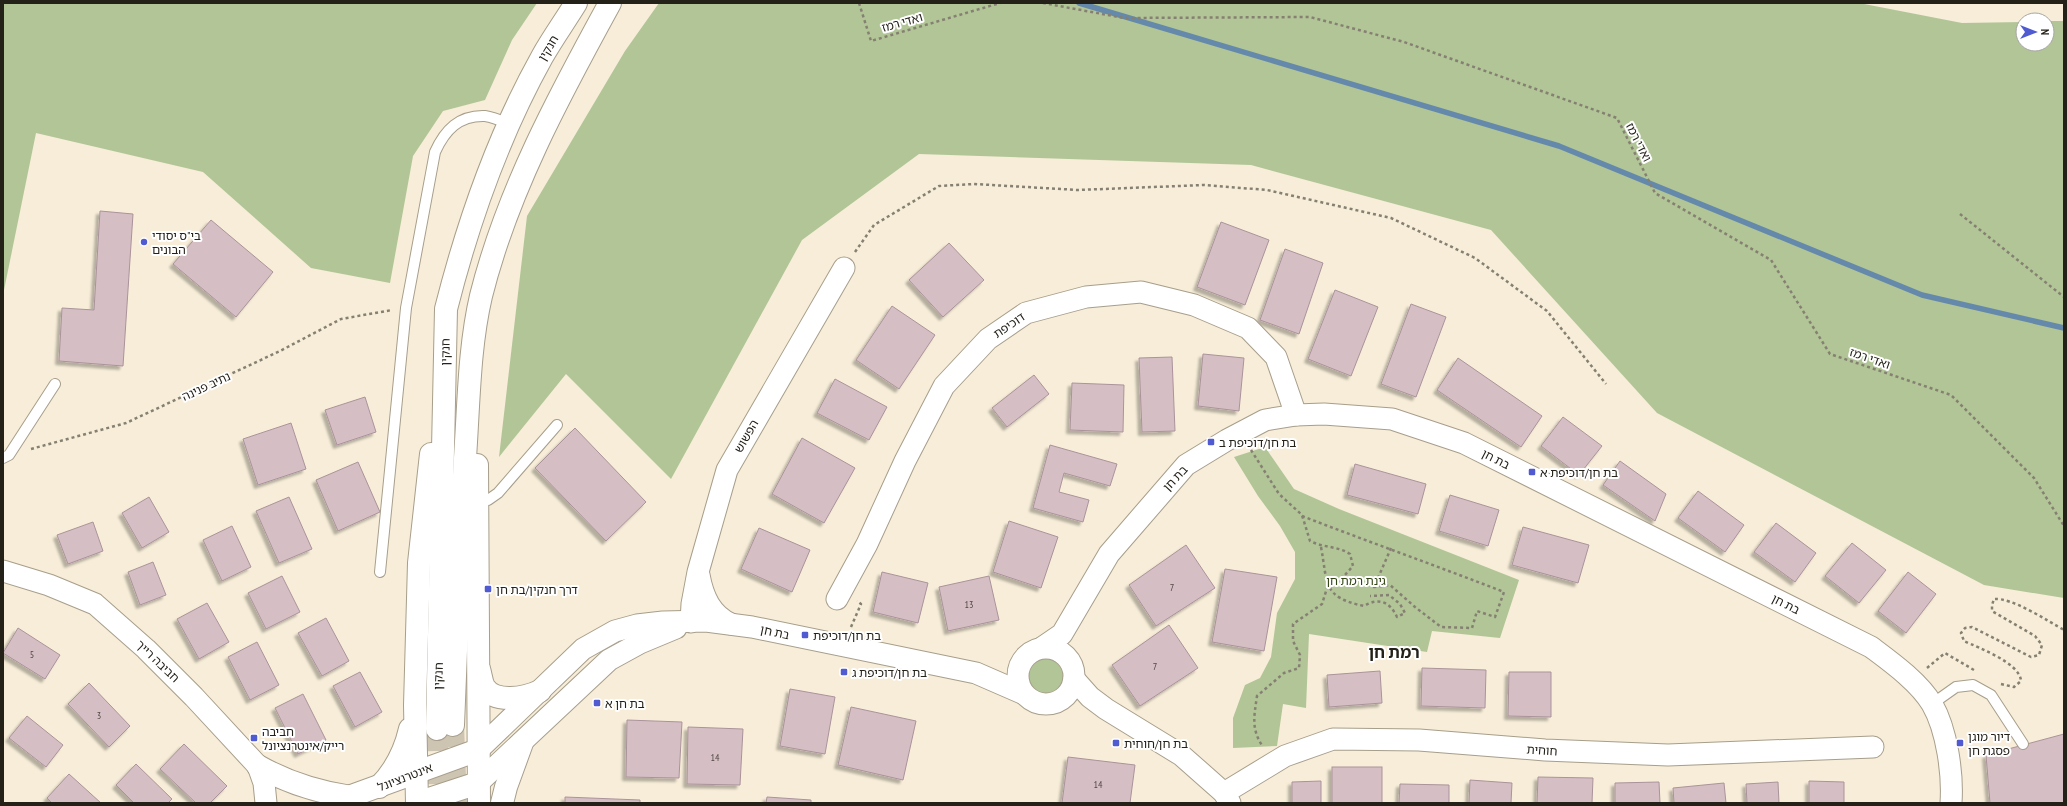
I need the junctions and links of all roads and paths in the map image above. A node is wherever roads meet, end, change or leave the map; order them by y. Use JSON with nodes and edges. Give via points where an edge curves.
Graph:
{"nodes":[{"id":1,"x":576,"y":3,"type":"edge"},
{"id":2,"x":610,"y":3,"type":"edge"},
{"id":3,"x":859,"y":3,"type":"edge"},
{"id":4,"x":1000,"y":3,"type":"edge"},
{"id":5,"x":1043,"y":3,"type":"edge"},
{"id":6,"x":509,"y":124,"type":"junction"},
{"id":7,"x":1960,"y":214,"type":"dead end"},
{"id":8,"x":844,"y":268,"type":"joint"},
{"id":9,"x":2064,"y":297,"type":"edge"},
{"id":10,"x":406,"y":308,"type":"junction"},
{"id":11,"x":446,"y":309,"type":"junction"},
{"id":12,"x":472,"y":352,"type":"junction"},
{"id":13,"x":55,"y":384,"type":"dead end"},
{"id":14,"x":1606,"y":384,"type":"dead end"},
{"id":15,"x":1296,"y":415,"type":"junction"},
{"id":16,"x":556,"y":425,"type":"dead end"},
{"id":17,"x":1241,"y":433,"type":"junction"},
{"id":18,"x":6,"y":457,"type":"edge"},
{"id":19,"x":479,"y":500,"type":"junction"},
{"id":20,"x":1302,"y":516,"type":"junction"},
{"id":21,"x":2064,"y":526,"type":"edge"},
{"id":22,"x":1321,"y":547,"type":"junction"},
{"id":23,"x":1391,"y":548,"type":"junction"},
{"id":24,"x":3,"y":571,"type":"edge"},
{"id":25,"x":380,"y":572,"type":"dead end"},
{"id":26,"x":698,"y":572,"type":"junction"},
{"id":27,"x":1328,"y":585,"type":"junction"},
{"id":28,"x":1374,"y":587,"type":"junction"},
{"id":29,"x":839,"y":595,"type":"joint"},
{"id":30,"x":691,"y":622,"type":"junction"},
{"id":31,"x":731,"y":624,"type":"junction"},
{"id":32,"x":1067,"y":627,"type":"junction"},
{"id":33,"x":2064,"y":630,"type":"edge"},
{"id":34,"x":842,"y":646,"type":"junction"},
{"id":35,"x":1043,"y":647,"type":"junction"},
{"id":36,"x":478,"y":662,"type":"junction"},
{"id":37,"x":1020,"y":664,"type":"junction"},
{"id":38,"x":1072,"y":669,"type":"junction"},
{"id":39,"x":1975,"y":670,"type":"dead end"},
{"id":40,"x":976,"y":673,"type":"junction"},
{"id":41,"x":1999,"y":683,"type":"dead end"},
{"id":42,"x":1916,"y":685,"type":"junction"},
{"id":43,"x":540,"y":691,"type":"junction"},
{"id":44,"x":1022,"y":693,"type":"junction"},
{"id":45,"x":1058,"y":702,"type":"junction"},
{"id":46,"x":1932,"y":704,"type":"junction"},
{"id":47,"x":415,"y":705,"type":"junction"},
{"id":48,"x":1106,"y":709,"type":"junction"},
{"id":49,"x":522,"y":743,"type":"junction"},
{"id":50,"x":2023,"y":744,"type":"dead end"},
{"id":51,"x":1873,"y":747,"type":"dead end"},
{"id":52,"x":478,"y":750,"type":"junction"},
{"id":53,"x":1274,"y":763,"type":"junction"},
{"id":54,"x":258,"y":766,"type":"junction"},
{"id":55,"x":415,"y":773,"type":"junction"},
{"id":56,"x":379,"y":787,"type":"junction"},
{"id":57,"x":479,"y":793,"type":"edge"},
{"id":58,"x":1227,"y":798,"type":"edge"},
{"id":59,"x":342,"y":800,"type":"edge"},
{"id":60,"x":266,"y":803,"type":"edge"},
{"id":61,"x":417,"y":803,"type":"edge"},
{"id":62,"x":502,"y":803,"type":"edge"},
{"id":63,"x":1951,"y":803,"type":"edge"}],
"edges":[{"from":1,"to":6,"type":"main road","name":"חנקין","via":[[542,57]]},
{"from":2,"to":12,"type":"main road","name":"חנקין","via":[[539,139],[502,226],[481,297]]},
{"from":3,"to":4,"type":"path","name":"ואדי רמז","via":[[871,41]]},
{"from":5,"to":21,"type":"path","name":"ואדי רמז","via":[[1124,18],[1310,17],[1404,42],[1617,118],[1655,193],[1771,260],[1830,354],[1951,394],[2034,478]]},
{"from":6,"to":10,"type":"lane","via":[[485,116],[464,119],[453,124],[442,136],[435,152]]},
{"from":6,"to":11,"type":"main road","name":"חנקין","via":[[478,200]]},
{"from":7,"to":9,"type":"path"},
{"from":8,"to":14,"type":"path","via":[[874,225],[939,186],[974,184],[1078,190],[1204,185],[1267,190],[1391,218],[1475,258],[1547,312]]},
{"from":8,"to":26,"type":"street","name":"הפשוש","via":[[727,470]]},
{"from":10,"to":18,"type":"path","name":"נתיב פנינה","via":[[341,319],[280,352],[126,423]]},
{"from":10,"to":25,"type":"lane"},
{"from":11,"to":12,"type":"main road","name":"חנקין","via":[[445,727]]},
{"from":11,"to":47,"type":"main road","via":[[419,563]]},
{"from":12,"to":19,"type":"main road"},
{"from":13,"to":18,"type":"lane"},
{"from":15,"to":17,"type":"street","name":"בת חן","via":[[1265,420]]},
{"from":15,"to":29,"type":"street","name":"דוכיפת","via":[[1276,357],[1248,328],[1194,305],[1141,292],[1086,298],[1026,313],[988,339],[944,386],[905,461],[867,544]]},
{"from":15,"to":42,"type":"street","name":"בת חן","via":[[1324,414],[1392,419],[1464,443],[1871,647],[1904,671]]},
{"from":16,"to":19,"type":"lane","via":[[498,493],[488,500]]},
{"from":17,"to":20,"type":"path","via":[[1279,494]]},
{"from":17,"to":32,"type":"street","name":"בת חן","via":[[1180,471],[1109,554]]},
{"from":19,"to":36,"type":"main road"},
{"from":20,"to":22,"type":"path","via":[[1310,541]]},
{"from":20,"to":23,"type":"path"},
{"from":22,"to":27,"type":"path"},
{"from":22,"to":27,"type":"path","via":[[1341,548],[1350,554],[1353,566],[1344,576]]},
{"from":23,"to":28,"type":"path"},
{"from":23,"to":28,"type":"path","via":[[1504,592],[1495,617],[1477,611],[1472,628],[1441,627],[1390,585]]},
{"from":24,"to":54,"type":"street","name":"חביבה רייך","via":[[49,585],[95,604],[169,671]]},
{"from":26,"to":30,"type":"street","name":"הפשוש"},
{"from":26,"to":31,"type":"street","via":[[707,602],[721,619]]},
{"from":27,"to":28,"type":"path","via":[[1334,595],[1345,602],[1364,606],[1370,602],[1385,602],[1392,608],[1396,617],[1405,613],[1400,604],[1389,595],[1370,596]]},
{"from":27,"to":53,"type":"path","via":[[1322,604],[1293,624],[1293,641],[1300,655],[1299,668],[1284,674],[1258,696],[1254,721],[1256,737]]},
{"from":29,"to":34,"type":"path","via":[[861,604]]},
{"from":30,"to":31,"type":"street","name":"בת חן"},
{"from":30,"to":43,"type":"street","name":"בת חן","via":[[637,625],[615,631],[583,649]]},
{"from":30,"to":49,"type":"street","name":"בת חן","via":[[640,643],[609,660]]},
{"from":31,"to":34,"type":"street","name":"בת חן"},
{"from":32,"to":35,"type":"street","name":"בת חן","via":[[1056,639]]},
{"from":32,"to":38,"type":"street","via":[[1066,640]]},
{"from":33,"to":41,"type":"path","via":[[2035,613],[2000,598],[1994,599],[1992,611],[2035,636],[2042,645],[2039,655],[2031,657],[1972,627],[1965,628],[1961,633],[1964,641],[2013,666],[2020,675],[2021,681],[2014,687]]},
{"from":34,"to":40,"type":"street","name":"בת חן"},
{"from":35,"to":37,"type":"street","via":[[1025,656]]},
{"from":35,"to":38,"type":"street","via":[[1062,652]]},
{"from":36,"to":43,"type":"main road","via":[[485,687],[494,694],[527,697]]},
{"from":36,"to":52,"type":"main road"},
{"from":37,"to":40,"type":"street","name":"בת חן"},
{"from":37,"to":44,"type":"street","via":[[1017,674]]},
{"from":38,"to":45,"type":"street","via":[[1072,688]]},
{"from":38,"to":48,"type":"street","via":[[1090,697]]},
{"from":39,"to":42,"type":"path","via":[[1945,653],[1930,664]]},
{"from":40,"to":44,"type":"street","name":"בת חן"},
{"from":42,"to":46,"type":"street","name":"בת חן"},
{"from":43,"to":52,"type":"street","name":"בת חן"},
{"from":44,"to":45,"type":"street","via":[[1038,704]]},
{"from":45,"to":48,"type":"street"},
{"from":46,"to":50,"type":"lane","via":[[1956,687],[1973,685],[1991,695]]},
{"from":46,"to":63,"type":"street","name":"בת חן","via":[[1946,742],[1952,789]]},
{"from":47,"to":55,"type":"main road"},
{"from":47,"to":56,"type":"main road","via":[[408,737],[401,754],[391,774]]},
{"from":48,"to":58,"type":"street","via":[[1181,755]]},
{"from":49,"to":57,"type":"street","name":"בת חן"},
{"from":49,"to":62,"type":"main road"},
{"from":51,"to":53,"type":"street","name":"חוחית","via":[[1668,755],[1545,750],[1419,740],[1333,739],[1285,756]]},
{"from":52,"to":55,"type":"main road","name":"אינטרנציונל"},
{"from":52,"to":57,"type":"main road"},
{"from":53,"to":58,"type":"street","name":"חוחית"},
{"from":54,"to":59,"type":"main road","via":[[279,778]]},
{"from":54,"to":60,"type":"street","name":"חביבה רייך","via":[[264,783]]},
{"from":55,"to":56,"type":"main road","name":"אינטרנציונל"},
{"from":55,"to":61,"type":"main road"},
{"from":56,"to":59,"type":"main road","name":"אינטרנציונל"},
{"from":57,"to":61,"type":"main road"}]}
